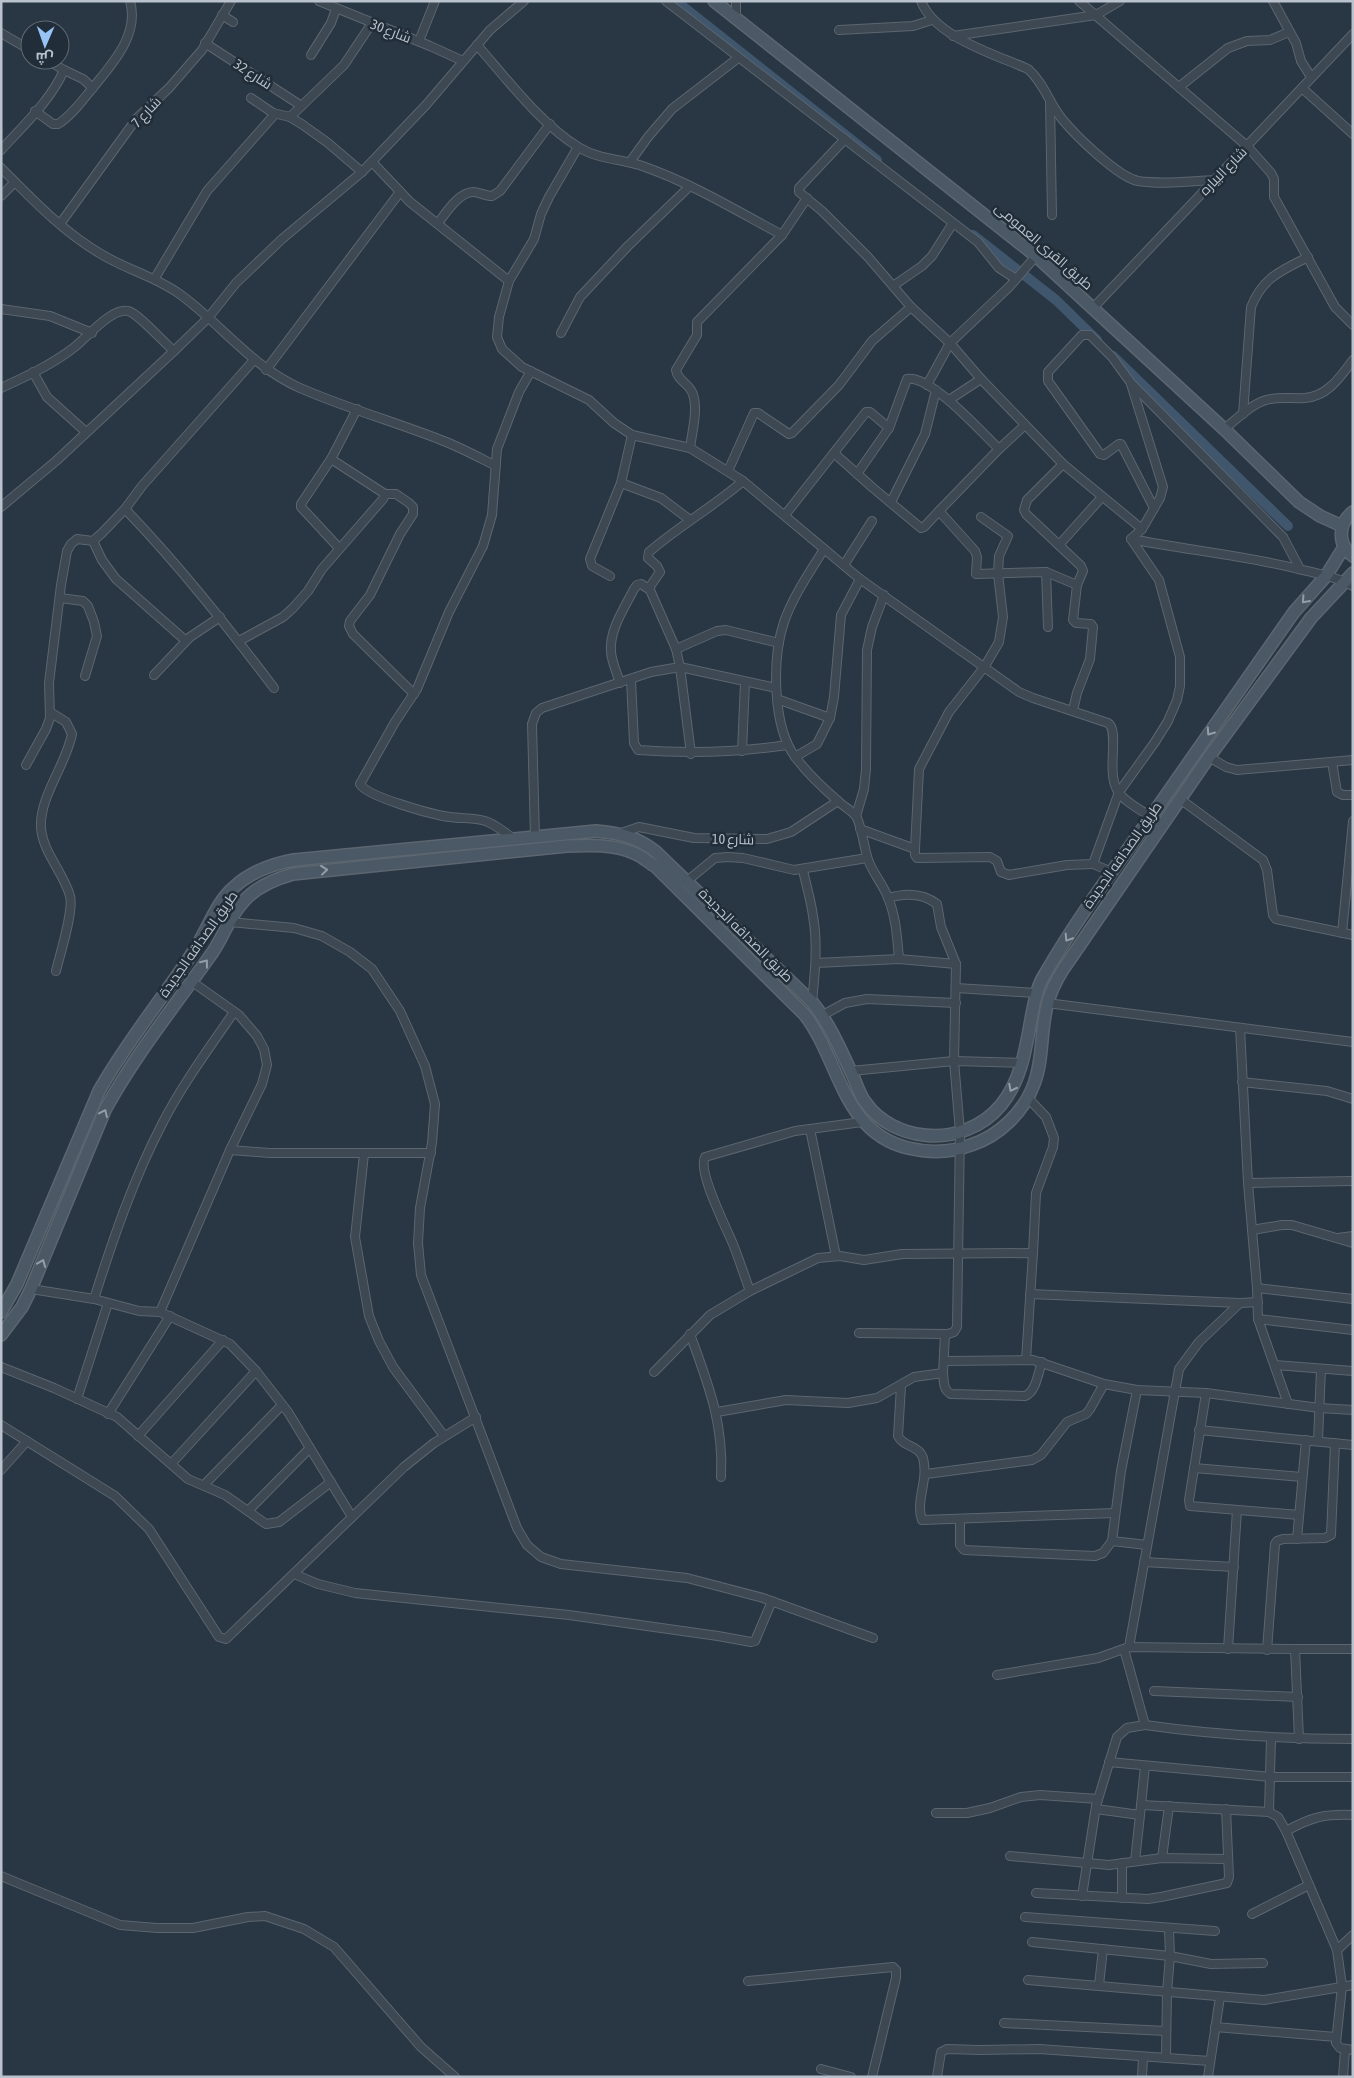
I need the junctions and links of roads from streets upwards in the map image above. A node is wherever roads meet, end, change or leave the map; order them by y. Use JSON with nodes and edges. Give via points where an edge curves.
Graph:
{"nodes":[{"id":1,"x":130,"y":1,"type":"edge"},
{"id":2,"x":231,"y":1,"type":"edge"},
{"id":3,"x":319,"y":1,"type":"edge"},
{"id":4,"x":435,"y":1,"type":"edge"},
{"id":5,"x":524,"y":1,"type":"edge"},
{"id":6,"x":666,"y":1,"type":"edge"},
{"id":7,"x":714,"y":1,"type":"edge"},
{"id":8,"x":736,"y":1,"type":"edge"},
{"id":9,"x":921,"y":1,"type":"edge"},
{"id":10,"x":1079,"y":1,"type":"edge"},
{"id":11,"x":1120,"y":1,"type":"edge"},
{"id":12,"x":1273,"y":1,"type":"edge"},
{"id":13,"x":327,"y":4,"type":"edge"},
{"id":14,"x":336,"y":9,"type":"junction"},
{"id":15,"x":222,"y":15,"type":"junction"},
{"id":16,"x":1096,"y":15,"type":"junction"},
{"id":17,"x":736,"y":18,"type":"junction"},
{"id":18,"x":932,"y":20,"type":"junction"},
{"id":19,"x":233,"y":22,"type":"dead end"},
{"id":20,"x":372,"y":23,"type":"junction"},
{"id":21,"x":839,"y":30,"type":"dead end"},
{"id":22,"x":1289,"y":32,"type":"junction"},
{"id":23,"x":1,"y":33,"type":"edge"},
{"id":24,"x":1353,"y":34,"type":"edge"},
{"id":25,"x":953,"y":36,"type":"junction"},
{"id":26,"x":419,"y":42,"type":"junction"},
{"id":27,"x":20,"y":44,"type":"edge"},
{"id":28,"x":205,"y":44,"type":"junction"},
{"id":29,"x":478,"y":46,"type":"junction"},
{"id":30,"x":311,"y":55,"type":"dead end"},
{"id":31,"x":738,"y":58,"type":"junction"},
{"id":32,"x":463,"y":61,"type":"junction"},
{"id":33,"x":64,"y":70,"type":"joint"},
{"id":34,"x":1311,"y":77,"type":"junction"},
{"id":35,"x":1179,"y":87,"type":"junction"},
{"id":36,"x":93,"y":88,"type":"junction"},
{"id":37,"x":1302,"y":88,"type":"junction"},
{"id":38,"x":250,"y":98,"type":"dead end"},
{"id":39,"x":1050,"y":99,"type":"junction"},
{"id":40,"x":300,"y":105,"type":"junction"},
{"id":41,"x":35,"y":111,"type":"junction"},
{"id":42,"x":275,"y":114,"type":"junction"},
{"id":43,"x":290,"y":117,"type":"junction"},
{"id":44,"x":550,"y":124,"type":"junction"},
{"id":45,"x":1353,"y":134,"type":"edge"},
{"id":46,"x":845,"y":139,"type":"junction"},
{"id":47,"x":1247,"y":146,"type":"junction"},
{"id":48,"x":578,"y":147,"type":"junction"},
{"id":49,"x":1,"y":150,"type":"edge"},
{"id":50,"x":372,"y":162,"type":"junction"},
{"id":51,"x":630,"y":162,"type":"junction"},
{"id":52,"x":1,"y":168,"type":"edge"},
{"id":53,"x":362,"y":172,"type":"junction"},
{"id":54,"x":1215,"y":180,"type":"junction"},
{"id":55,"x":15,"y":182,"type":"junction"},
{"id":56,"x":690,"y":186,"type":"junction"},
{"id":57,"x":400,"y":192,"type":"junction"},
{"id":58,"x":1,"y":196,"type":"edge"},
{"id":59,"x":807,"y":198,"type":"junction"},
{"id":60,"x":1052,"y":215,"type":"dead end"},
{"id":61,"x":438,"y":223,"type":"junction"},
{"id":62,"x":953,"y":223,"type":"junction"},
{"id":63,"x":60,"y":224,"type":"junction"},
{"id":64,"x":782,"y":235,"type":"junction"},
{"id":65,"x":1308,"y":257,"type":"junction"},
{"id":66,"x":1034,"y":258,"type":"junction"},
{"id":67,"x":155,"y":278,"type":"junction"},
{"id":68,"x":1017,"y":278,"type":"junction"},
{"id":69,"x":510,"y":281,"type":"junction"},
{"id":70,"x":893,"y":286,"type":"junction"},
{"id":71,"x":911,"y":307,"type":"junction"},
{"id":72,"x":1093,"y":308,"type":"junction"},
{"id":73,"x":1,"y":309,"type":"edge"},
{"id":74,"x":208,"y":318,"type":"junction"},
{"id":75,"x":1353,"y":326,"type":"edge"},
{"id":76,"x":92,"y":333,"type":"junction"},
{"id":77,"x":561,"y":333,"type":"dead end"},
{"id":78,"x":950,"y":343,"type":"junction"},
{"id":79,"x":174,"y":351,"type":"junction"},
{"id":80,"x":254,"y":360,"type":"junction"},
{"id":81,"x":1353,"y":360,"type":"edge"},
{"id":82,"x":266,"y":370,"type":"junction"},
{"id":83,"x":531,"y":371,"type":"junction"},
{"id":84,"x":33,"y":372,"type":"junction"},
{"id":85,"x":981,"y":379,"type":"junction"},
{"id":86,"x":1131,"y":383,"type":"junction"},
{"id":87,"x":927,"y":385,"type":"junction"},
{"id":88,"x":1,"y":388,"type":"edge"},
{"id":89,"x":936,"y":390,"type":"junction"},
{"id":90,"x":949,"y":400,"type":"junction"},
{"id":91,"x":356,"y":409,"type":"junction"},
{"id":92,"x":1243,"y":414,"type":"junction"},
{"id":93,"x":1025,"y":425,"type":"junction"},
{"id":94,"x":889,"y":428,"type":"junction"},
{"id":95,"x":1224,"y":429,"type":"junction"},
{"id":96,"x":86,"y":432,"type":"junction"},
{"id":97,"x":632,"y":435,"type":"junction"},
{"id":98,"x":690,"y":448,"type":"junction"},
{"id":99,"x":999,"y":449,"type":"junction"},
{"id":100,"x":835,"y":454,"type":"junction"},
{"id":101,"x":331,"y":459,"type":"junction"},
{"id":102,"x":1063,"y":464,"type":"junction"},
{"id":103,"x":496,"y":466,"type":"junction"},
{"id":104,"x":728,"y":471,"type":"junction"},
{"id":105,"x":857,"y":474,"type":"junction"},
{"id":106,"x":743,"y":481,"type":"junction"},
{"id":107,"x":621,"y":483,"type":"junction"},
{"id":108,"x":385,"y":494,"type":"junction"},
{"id":109,"x":1102,"y":497,"type":"junction"},
{"id":110,"x":891,"y":502,"type":"junction"},
{"id":111,"x":1,"y":507,"type":"edge"},
{"id":112,"x":1154,"y":508,"type":"junction"},
{"id":113,"x":124,"y":509,"type":"junction"},
{"id":114,"x":939,"y":511,"type":"junction"},
{"id":115,"x":1353,"y":512,"type":"edge"},
{"id":116,"x":785,"y":515,"type":"junction"},
{"id":117,"x":981,"y":517,"type":"dead end"},
{"id":118,"x":690,"y":520,"type":"junction"},
{"id":119,"x":872,"y":521,"type":"dead end"},
{"id":120,"x":1342,"y":526,"type":"junction"},
{"id":121,"x":1142,"y":529,"type":"junction"},
{"id":122,"x":1130,"y":539,"type":"junction"},
{"id":123,"x":93,"y":541,"type":"junction"},
{"id":124,"x":1059,"y":545,"type":"junction"},
{"id":125,"x":339,"y":548,"type":"junction"},
{"id":126,"x":824,"y":549,"type":"junction"},
{"id":127,"x":1349,"y":552,"type":"edge"},
{"id":128,"x":844,"y":565,"type":"junction"},
{"id":129,"x":1300,"y":569,"type":"junction"},
{"id":130,"x":1046,"y":572,"type":"junction"},
{"id":131,"x":998,"y":574,"type":"junction"},
{"id":132,"x":610,"y":576,"type":"dead end"},
{"id":133,"x":1326,"y":576,"type":"junction"},
{"id":134,"x":860,"y":579,"type":"junction"},
{"id":135,"x":1350,"y":580,"type":"edge"},
{"id":136,"x":1077,"y":585,"type":"junction"},
{"id":137,"x":649,"y":588,"type":"junction"},
{"id":138,"x":884,"y":595,"type":"junction"},
{"id":139,"x":60,"y":598,"type":"junction"},
{"id":140,"x":220,"y":617,"type":"junction"},
{"id":141,"x":1048,"y":627,"type":"dead end"},
{"id":142,"x":186,"y":641,"type":"junction"},
{"id":143,"x":239,"y":641,"type":"junction"},
{"id":144,"x":779,"y":643,"type":"junction"},
{"id":145,"x":676,"y":649,"type":"junction"},
{"id":146,"x":985,"y":666,"type":"junction"},
{"id":147,"x":680,"y":667,"type":"junction"},
{"id":148,"x":154,"y":675,"type":"dead end"},
{"id":149,"x":85,"y":676,"type":"dead end"},
{"id":150,"x":631,"y":680,"type":"junction"},
{"id":151,"x":745,"y":682,"type":"junction"},
{"id":152,"x":620,"y":683,"type":"junction"},
{"id":153,"x":274,"y":688,"type":"dead end"},
{"id":154,"x":776,"y":688,"type":"junction"},
{"id":155,"x":414,"y":694,"type":"junction"},
{"id":156,"x":777,"y":699,"type":"junction"},
{"id":157,"x":1073,"y":710,"type":"junction"},
{"id":158,"x":50,"y":712,"type":"junction"},
{"id":159,"x":830,"y":718,"type":"junction"},
{"id":160,"x":787,"y":745,"type":"junction"},
{"id":161,"x":742,"y":751,"type":"junction"},
{"id":162,"x":691,"y":754,"type":"junction"},
{"id":163,"x":795,"y":757,"type":"junction"},
{"id":164,"x":1209,"y":757,"type":"junction"},
{"id":165,"x":1353,"y":760,"type":"edge"},
{"id":166,"x":1332,"y":762,"type":"junction"},
{"id":167,"x":26,"y":765,"type":"dead end"},
{"id":168,"x":1119,"y":792,"type":"junction"},
{"id":169,"x":1353,"y":795,"type":"edge"},
{"id":170,"x":1180,"y":799,"type":"junction"},
{"id":171,"x":838,"y":802,"type":"junction"},
{"id":172,"x":856,"y":816,"type":"junction"},
{"id":173,"x":1151,"y":817,"type":"junction"},
{"id":174,"x":1353,"y":821,"type":"edge"},
{"id":175,"x":1161,"y":826,"type":"junction"},
{"id":176,"x":860,"y":829,"type":"junction"},
{"id":177,"x":621,"y":833,"type":"junction"},
{"id":178,"x":535,"y":836,"type":"junction"},
{"id":179,"x":514,"y":839,"type":"junction"},
{"id":180,"x":536,"y":849,"type":"junction"},
{"id":181,"x":915,"y":849,"type":"junction"},
{"id":182,"x":1351,"y":851,"type":"edge"},
{"id":183,"x":867,"y":858,"type":"junction"},
{"id":184,"x":1093,"y":864,"type":"junction"},
{"id":185,"x":803,"y":870,"type":"junction"},
{"id":186,"x":1112,"y":872,"type":"junction"},
{"id":187,"x":687,"y":881,"type":"junction"},
{"id":188,"x":1349,"y":895,"type":"edge"},
{"id":189,"x":888,"y":898,"type":"junction"},
{"id":190,"x":1085,"y":912,"type":"junction"},
{"id":191,"x":1097,"y":918,"type":"junction"},
{"id":192,"x":212,"y":920,"type":"junction"},
{"id":193,"x":230,"y":922,"type":"junction"},
{"id":194,"x":1342,"y":933,"type":"junction"},
{"id":195,"x":1353,"y":935,"type":"edge"},
{"id":196,"x":899,"y":959,"type":"junction"},
{"id":197,"x":816,"y":963,"type":"junction"},
{"id":198,"x":956,"y":964,"type":"junction"},
{"id":199,"x":56,"y":971,"type":"dead end"},
{"id":200,"x":180,"y":972,"type":"junction"},
{"id":201,"x":191,"y":981,"type":"junction"},
{"id":202,"x":956,"y":988,"type":"junction"},
{"id":203,"x":1036,"y":993,"type":"junction"},
{"id":204,"x":812,"y":1002,"type":"junction"},
{"id":205,"x":956,"y":1003,"type":"junction"},
{"id":206,"x":1047,"y":1004,"type":"junction"},
{"id":207,"x":234,"y":1012,"type":"junction"},
{"id":208,"x":823,"y":1015,"type":"junction"},
{"id":209,"x":1240,"y":1028,"type":"junction"},
{"id":210,"x":1353,"y":1042,"type":"edge"},
{"id":211,"x":954,"y":1061,"type":"junction"},
{"id":212,"x":1024,"y":1063,"type":"junction"},
{"id":213,"x":1039,"y":1066,"type":"junction"},
{"id":214,"x":850,"y":1071,"type":"junction"},
{"id":215,"x":1242,"y":1082,"type":"junction"},
{"id":216,"x":1028,"y":1098,"type":"junction"},
{"id":217,"x":1353,"y":1099,"type":"edge"},
{"id":218,"x":866,"y":1103,"type":"junction"},
{"id":219,"x":853,"y":1109,"type":"junction"},
{"id":220,"x":862,"y":1122,"type":"junction"},
{"id":221,"x":810,"y":1129,"type":"junction"},
{"id":222,"x":960,"y":1132,"type":"junction"},
{"id":223,"x":960,"y":1149,"type":"junction"},
{"id":224,"x":230,"y":1150,"type":"junction"},
{"id":225,"x":430,"y":1153,"type":"junction"},
{"id":226,"x":364,"y":1154,"type":"junction"},
{"id":227,"x":1353,"y":1181,"type":"edge"},
{"id":228,"x":1248,"y":1183,"type":"junction"},
{"id":229,"x":1252,"y":1230,"type":"junction"},
{"id":230,"x":1353,"y":1236,"type":"edge"},
{"id":231,"x":1336,"y":1238,"type":"junction"},
{"id":232,"x":1353,"y":1243,"type":"edge"},
{"id":233,"x":958,"y":1252,"type":"junction"},
{"id":234,"x":1033,"y":1253,"type":"junction"},
{"id":235,"x":836,"y":1256,"type":"junction"},
{"id":236,"x":18,"y":1284,"type":"junction"},
{"id":237,"x":1257,"y":1288,"type":"junction"},
{"id":238,"x":31,"y":1289,"type":"junction"},
{"id":239,"x":750,"y":1291,"type":"junction"},
{"id":240,"x":1030,"y":1294,"type":"junction"},
{"id":241,"x":94,"y":1299,"type":"junction"},
{"id":242,"x":1353,"y":1299,"type":"edge"},
{"id":243,"x":1258,"y":1302,"type":"junction"},
{"id":244,"x":108,"y":1303,"type":"junction"},
{"id":245,"x":1240,"y":1303,"type":"junction"},
{"id":246,"x":1,"y":1312,"type":"edge"},
{"id":247,"x":160,"y":1312,"type":"junction"},
{"id":248,"x":170,"y":1316,"type":"junction"},
{"id":249,"x":1258,"y":1319,"type":"junction"},
{"id":250,"x":1353,"y":1330,"type":"edge"},
{"id":251,"x":859,"y":1333,"type":"dead end"},
{"id":252,"x":690,"y":1334,"type":"junction"},
{"id":253,"x":945,"y":1334,"type":"junction"},
{"id":254,"x":1,"y":1335,"type":"edge"},
{"id":255,"x":223,"y":1340,"type":"junction"},
{"id":256,"x":1026,"y":1360,"type":"junction"},
{"id":257,"x":944,"y":1361,"type":"junction"},
{"id":258,"x":1042,"y":1362,"type":"junction"},
{"id":259,"x":1275,"y":1365,"type":"junction"},
{"id":260,"x":1,"y":1367,"type":"edge"},
{"id":261,"x":1321,"y":1370,"type":"junction"},
{"id":262,"x":256,"y":1371,"type":"junction"},
{"id":263,"x":1353,"y":1371,"type":"edge"},
{"id":264,"x":654,"y":1372,"type":"dead end"},
{"id":265,"x":943,"y":1373,"type":"junction"},
{"id":266,"x":1104,"y":1384,"type":"junction"},
{"id":267,"x":901,"y":1386,"type":"junction"},
{"id":268,"x":1137,"y":1390,"type":"junction"},
{"id":269,"x":1174,"y":1391,"type":"junction"},
{"id":270,"x":1206,"y":1394,"type":"junction"},
{"id":271,"x":77,"y":1400,"type":"junction"},
{"id":272,"x":1288,"y":1404,"type":"junction"},
{"id":273,"x":282,"y":1405,"type":"junction"},
{"id":274,"x":1320,"y":1408,"type":"junction"},
{"id":275,"x":1353,"y":1410,"type":"edge"},
{"id":276,"x":717,"y":1412,"type":"junction"},
{"id":277,"x":108,"y":1414,"type":"junction"},
{"id":278,"x":476,"y":1417,"type":"junction"},
{"id":279,"x":1,"y":1425,"type":"edge"},
{"id":280,"x":1200,"y":1430,"type":"junction"},
{"id":281,"x":138,"y":1436,"type":"junction"},
{"id":282,"x":444,"y":1436,"type":"junction"},
{"id":283,"x":1306,"y":1440,"type":"junction"},
{"id":284,"x":27,"y":1441,"type":"junction"},
{"id":285,"x":1318,"y":1441,"type":"junction"},
{"id":286,"x":1335,"y":1443,"type":"junction"},
{"id":287,"x":1353,"y":1445,"type":"edge"},
{"id":288,"x":310,"y":1448,"type":"junction"},
{"id":289,"x":171,"y":1464,"type":"junction"},
{"id":290,"x":1194,"y":1468,"type":"junction"},
{"id":291,"x":1,"y":1470,"type":"edge"},
{"id":292,"x":926,"y":1474,"type":"junction"},
{"id":293,"x":721,"y":1477,"type":"dead end"},
{"id":294,"x":1302,"y":1477,"type":"junction"},
{"id":295,"x":332,"y":1482,"type":"junction"},
{"id":296,"x":204,"y":1486,"type":"junction"},
{"id":297,"x":1237,"y":1510,"type":"junction"},
{"id":298,"x":248,"y":1512,"type":"junction"},
{"id":299,"x":1115,"y":1513,"type":"junction"},
{"id":300,"x":1299,"y":1515,"type":"junction"},
{"id":301,"x":352,"y":1517,"type":"junction"},
{"id":302,"x":960,"y":1519,"type":"junction"},
{"id":303,"x":1297,"y":1539,"type":"junction"},
{"id":304,"x":1112,"y":1542,"type":"junction"},
{"id":305,"x":1147,"y":1545,"type":"junction"},
{"id":306,"x":1144,"y":1562,"type":"junction"},
{"id":307,"x":1234,"y":1567,"type":"junction"},
{"id":308,"x":294,"y":1574,"type":"junction"},
{"id":309,"x":772,"y":1601,"type":"junction"},
{"id":310,"x":873,"y":1638,"type":"dead end"},
{"id":311,"x":1127,"y":1648,"type":"junction"},
{"id":312,"x":1228,"y":1649,"type":"junction"},
{"id":313,"x":1295,"y":1649,"type":"junction"},
{"id":314,"x":1353,"y":1649,"type":"edge"},
{"id":315,"x":1267,"y":1650,"type":"junction"},
{"id":316,"x":997,"y":1675,"type":"dead end"},
{"id":317,"x":1154,"y":1691,"type":"dead end"},
{"id":318,"x":1298,"y":1697,"type":"junction"},
{"id":319,"x":1145,"y":1725,"type":"junction"},
{"id":320,"x":1271,"y":1738,"type":"junction"},
{"id":321,"x":1299,"y":1739,"type":"junction"},
{"id":322,"x":1353,"y":1739,"type":"edge"},
{"id":323,"x":1109,"y":1762,"type":"junction"},
{"id":324,"x":1145,"y":1766,"type":"junction"},
{"id":325,"x":1271,"y":1777,"type":"junction"},
{"id":326,"x":1353,"y":1777,"type":"edge"},
{"id":327,"x":1098,"y":1799,"type":"junction"},
{"id":328,"x":1142,"y":1805,"type":"junction"},
{"id":329,"x":1169,"y":1806,"type":"junction"},
{"id":330,"x":1096,"y":1809,"type":"junction"},
{"id":331,"x":1226,"y":1809,"type":"junction"},
{"id":332,"x":1269,"y":1812,"type":"junction"},
{"id":333,"x":936,"y":1813,"type":"dead end"},
{"id":334,"x":1140,"y":1815,"type":"junction"},
{"id":335,"x":1353,"y":1815,"type":"edge"},
{"id":336,"x":1286,"y":1830,"type":"junction"},
{"id":337,"x":1010,"y":1856,"type":"dead end"},
{"id":338,"x":1162,"y":1858,"type":"junction"},
{"id":339,"x":1228,"y":1859,"type":"junction"},
{"id":340,"x":1135,"y":1861,"type":"junction"},
{"id":341,"x":1087,"y":1862,"type":"junction"},
{"id":342,"x":1122,"y":1863,"type":"junction"},
{"id":343,"x":1,"y":1876,"type":"edge"},
{"id":344,"x":1309,"y":1885,"type":"junction"},
{"id":345,"x":1036,"y":1893,"type":"dead end"},
{"id":346,"x":1082,"y":1896,"type":"junction"},
{"id":347,"x":1122,"y":1898,"type":"junction"},
{"id":348,"x":1252,"y":1914,"type":"dead end"},
{"id":349,"x":1025,"y":1917,"type":"dead end"},
{"id":350,"x":1169,"y":1928,"type":"junction"},
{"id":351,"x":1215,"y":1931,"type":"dead end"},
{"id":352,"x":1353,"y":1936,"type":"edge"},
{"id":353,"x":1032,"y":1942,"type":"dead end"},
{"id":354,"x":1103,"y":1949,"type":"junction"},
{"id":355,"x":1337,"y":1950,"type":"junction"},
{"id":356,"x":1170,"y":1956,"type":"junction"},
{"id":357,"x":1263,"y":1963,"type":"dead end"},
{"id":358,"x":1028,"y":1980,"type":"dead end"},
{"id":359,"x":748,"y":1981,"type":"dead end"},
{"id":360,"x":1099,"y":1985,"type":"junction"},
{"id":361,"x":1353,"y":1985,"type":"edge"},
{"id":362,"x":1342,"y":1986,"type":"junction"},
{"id":363,"x":1167,"y":1992,"type":"junction"},
{"id":364,"x":1220,"y":1997,"type":"junction"},
{"id":365,"x":1004,"y":2023,"type":"dead end"},
{"id":366,"x":1216,"y":2027,"type":"junction"},
{"id":367,"x":1166,"y":2031,"type":"junction"},
{"id":368,"x":1336,"y":2037,"type":"junction"},
{"id":369,"x":1349,"y":2050,"type":"edge"},
{"id":370,"x":1142,"y":2057,"type":"junction"},
{"id":371,"x":1166,"y":2057,"type":"junction"},
{"id":372,"x":1210,"y":2061,"type":"junction"},
{"id":373,"x":821,"y":2069,"type":"dead end"},
{"id":374,"x":455,"y":2077,"type":"edge"},
{"id":375,"x":851,"y":2077,"type":"edge"},
{"id":376,"x":872,"y":2077,"type":"edge"},
{"id":377,"x":937,"y":2077,"type":"edge"},
{"id":378,"x":1142,"y":2077,"type":"edge"},
{"id":379,"x":1208,"y":2077,"type":"edge"},
{"id":380,"x":1343,"y":2077,"type":"edge"}],
"edges":[{"from":1,"to":36,"type":"street","via":[[131,21],[121,52]]},
{"from":2,"to":15,"type":"street","name":"شارع 7"},
{"from":3,"to":13,"type":"street","name":"شارع 30"},
{"from":4,"to":26,"type":"street"},
{"from":5,"to":29,"type":"street","via":[[490,30]]},
{"from":6,"to":31,"type":"street"},
{"from":7,"to":17,"type":"street","name":"طريق القرى العمومى"},
{"from":8,"to":17,"type":"street"},
{"from":9,"to":18,"type":"street"},
{"from":10,"to":16,"type":"street"},
{"from":11,"to":16,"type":"street"},
{"from":12,"to":22,"type":"street"},
{"from":13,"to":14,"type":"street","name":"شارع 30"},
{"from":14,"to":20,"type":"street","name":"شارع 30"},
{"from":14,"to":30,"type":"street"},
{"from":15,"to":19,"type":"street"},
{"from":15,"to":28,"type":"street","name":"شارع 7"},
{"from":16,"to":25,"type":"street"},
{"from":16,"to":35,"type":"street"},
{"from":17,"to":66,"type":"street","name":"طريق القرى العمومى"},
{"from":18,"to":21,"type":"street","via":[[913,26]]},
{"from":18,"to":25,"type":"street"},
{"from":20,"to":26,"type":"street","name":"شارع 30"},
{"from":20,"to":40,"type":"street","via":[[344,65]]},
{"from":22,"to":34,"type":"street"},
{"from":22,"to":35,"type":"street","via":[[1270,40],[1247,41],[1228,48]]},
{"from":23,"to":27,"type":"street"},
{"from":24,"to":34,"type":"street","name":"شارع البياره"},
{"from":25,"to":39,"type":"street","via":[[1028,69],[1037,77]]},
{"from":26,"to":32,"type":"street","name":"شارع 30"},
{"from":28,"to":40,"type":"street","name":"شارع 32"},
{"from":28,"to":63,"type":"street","name":"شارع 7","via":[[184,72],[137,118]]},
{"from":29,"to":32,"type":"street"},
{"from":29,"to":44,"type":"street"},
{"from":31,"to":46,"type":"street"},
{"from":31,"to":51,"type":"street","via":[[672,109]]},
{"from":32,"to":50,"type":"street","via":[[426,106]]},
{"from":33,"to":36,"type":"street"},
{"from":33,"to":41,"type":"street"},
{"from":34,"to":37,"type":"street","name":"شارع البياره"},
{"from":35,"to":47,"type":"street"},
{"from":36,"to":41,"type":"street","via":[[58,124]]},
{"from":37,"to":45,"type":"street"},
{"from":37,"to":47,"type":"street","name":"شارع البياره"},
{"from":38,"to":42,"type":"street"},
{"from":39,"to":54,"type":"street","via":[[1062,119],[1124,176],[1152,182]]},
{"from":39,"to":60,"type":"street"},
{"from":40,"to":43,"type":"street"},
{"from":41,"to":49,"type":"street"},
{"from":42,"to":43,"type":"street"},
{"from":42,"to":67,"type":"street","via":[[207,191]]},
{"from":43,"to":53,"type":"street"},
{"from":44,"to":48,"type":"street"},
{"from":44,"to":61,"type":"street","via":[[500,191],[492,196],[468,192]]},
{"from":46,"to":59,"type":"street","via":[[799,188]]},
{"from":46,"to":62,"type":"street"},
{"from":47,"to":54,"type":"street","name":"شارع البياره"},
{"from":47,"to":65,"type":"street","via":[[1271,173],[1274,197]]},
{"from":48,"to":51,"type":"street","via":[[591,154]]},
{"from":48,"to":69,"type":"street","via":[[549,197],[532,244]]},
{"from":50,"to":53,"type":"street"},
{"from":50,"to":57,"type":"street"},
{"from":51,"to":56,"type":"street"},
{"from":52,"to":55,"type":"street"},
{"from":53,"to":74,"type":"street","via":[[256,264]]},
{"from":54,"to":72,"type":"street","name":"شارع البياره"},
{"from":55,"to":58,"type":"street"},
{"from":55,"to":63,"type":"street"},
{"from":56,"to":64,"type":"street"},
{"from":56,"to":77,"type":"street","via":[[580,297]]},
{"from":57,"to":61,"type":"street"},
{"from":57,"to":82,"type":"street"},
{"from":59,"to":64,"type":"street"},
{"from":59,"to":70,"type":"street","via":[[863,251]]},
{"from":61,"to":69,"type":"street"},
{"from":62,"to":68,"type":"street","via":[[978,242],[999,268]]},
{"from":62,"to":70,"type":"street","via":[[932,256]]},
{"from":63,"to":67,"type":"street","via":[[101,254]]},
{"from":64,"to":98,"type":"street","via":[[696,322],[697,335],[676,370],[695,398]]},
{"from":65,"to":75,"type":"street","via":[[1336,306]]},
{"from":65,"to":92,"type":"street","via":[[1271,277],[1255,296],[1251,307]]},
{"from":66,"to":68,"type":"street"},
{"from":66,"to":72,"type":"street","name":"طريق القرى العمومى"},
{"from":67,"to":74,"type":"street","via":[[182,295]]},
{"from":68,"to":78,"type":"street"},
{"from":69,"to":83,"type":"street","via":[[503,298],[497,337],[502,349]]},
{"from":70,"to":71,"type":"street"},
{"from":71,"to":78,"type":"street"},
{"from":71,"to":104,"type":"street","via":[[872,341],[839,385],[792,433],[754,413]]},
{"from":72,"to":95,"type":"street","name":"طريق القرى العمومى"},
{"from":73,"to":76,"type":"street","via":[[50,316]]},
{"from":74,"to":79,"type":"street"},
{"from":74,"to":80,"type":"street"},
{"from":76,"to":79,"type":"street","via":[[106,318],[127,311]]},
{"from":76,"to":84,"type":"street","via":[[72,350]]},
{"from":78,"to":85,"type":"street"},
{"from":78,"to":87,"type":"street"},
{"from":79,"to":96,"type":"street"},
{"from":80,"to":82,"type":"street"},
{"from":80,"to":113,"type":"street"},
{"from":81,"to":92,"type":"street","via":[[1335,384],[1317,395],[1273,399]]},
{"from":82,"to":91,"type":"street","via":[[299,388]]},
{"from":83,"to":97,"type":"street","via":[[589,400]]},
{"from":83,"to":103,"type":"street","via":[[519,392],[497,449]]},
{"from":84,"to":88,"type":"street"},
{"from":84,"to":96,"type":"street","via":[[47,397]]},
{"from":85,"to":90,"type":"street"},
{"from":85,"to":93,"type":"street"},
{"from":86,"to":112,"type":"street","via":[[1162,480],[1162,494]]},
{"from":86,"to":112,"type":"street","via":[[1112,357],[1087,334],[1082,335],[1047,375],[1048,381],[1100,454],[1104,455],[1121,444]]},
{"from":86,"to":129,"type":"street","via":[[1283,537]]},
{"from":87,"to":89,"type":"street"},
{"from":87,"to":94,"type":"street","via":[[907,379]]},
{"from":89,"to":90,"type":"street"},
{"from":89,"to":110,"type":"street","via":[[925,434]]},
{"from":90,"to":99,"type":"street"},
{"from":91,"to":101,"type":"street"},
{"from":91,"to":103,"type":"street","via":[[444,441]]},
{"from":92,"to":95,"type":"street"},
{"from":93,"to":99,"type":"street"},
{"from":93,"to":102,"type":"street"},
{"from":94,"to":100,"type":"street","via":[[866,412]]},
{"from":94,"to":105,"type":"street"},
{"from":95,"to":120,"type":"street","name":"طريق القرى العمومى","via":[[1299,502]]},
{"from":96,"to":111,"type":"street"},
{"from":97,"to":98,"type":"street"},
{"from":97,"to":107,"type":"street"},
{"from":98,"to":104,"type":"street"},
{"from":99,"to":114,"type":"street"},
{"from":100,"to":105,"type":"street"},
{"from":100,"to":116,"type":"street"},
{"from":101,"to":108,"type":"street"},
{"from":101,"to":125,"type":"street","via":[[301,507]]},
{"from":102,"to":109,"type":"street"},
{"from":102,"to":124,"type":"street","via":[[1027,500],[1024,510]]},
{"from":103,"to":155,"type":"street","via":[[492,515],[483,546],[449,612]]},
{"from":104,"to":106,"type":"street"},
{"from":105,"to":110,"type":"street"},
{"from":106,"to":116,"type":"street"},
{"from":106,"to":118,"type":"street"},
{"from":107,"to":118,"type":"street","via":[[662,498]]},
{"from":107,"to":132,"type":"street","via":[[590,560],[592,566]]},
{"from":108,"to":125,"type":"street","via":[[379,505]]},
{"from":108,"to":155,"type":"street","via":[[396,494],[409,503],[413,514],[370,595],[348,626]]},
{"from":109,"to":121,"type":"street"},
{"from":109,"to":124,"type":"street"},
{"from":110,"to":114,"type":"street","via":[[920,528]]},
{"from":112,"to":121,"type":"street"},
{"from":113,"to":123,"type":"street"},
{"from":113,"to":140,"type":"street","via":[[158,543]]},
{"from":114,"to":131,"type":"street","via":[[975,551],[976,574]]},
{"from":115,"to":120,"type":"street"},
{"from":116,"to":126,"type":"street"},
{"from":117,"to":131,"type":"street","via":[[1008,536],[999,556]]},
{"from":118,"to":137,"type":"street","via":[[649,552],[648,558],[660,572]]},
{"from":119,"to":128,"type":"street"},
{"from":120,"to":127,"type":"street","via":[[1342,541]]},
{"from":121,"to":122,"type":"street"},
{"from":122,"to":129,"type":"street","via":[[1253,558]]},
{"from":122,"to":168,"type":"street","via":[[1159,580],[1182,672],[1177,700],[1168,721]]},
{"from":123,"to":139,"type":"street","via":[[77,539],[71,544],[67,551]]},
{"from":123,"to":142,"type":"street","via":[[116,579]]},
{"from":124,"to":136,"type":"street","via":[[1081,566]]},
{"from":125,"to":143,"type":"street","via":[[293,608]]},
{"from":126,"to":128,"type":"street"},
{"from":126,"to":144,"type":"street","via":[[792,604]]},
{"from":127,"to":133,"type":"street","name":"طريق الصداقه الجديدة"},
{"from":128,"to":134,"type":"street"},
{"from":129,"to":133,"type":"street"},
{"from":130,"to":131,"type":"street"},
{"from":130,"to":136,"type":"street"},
{"from":130,"to":141,"type":"street"},
{"from":131,"to":146,"type":"street","via":[[1002,629],[999,642]]},
{"from":133,"to":135,"type":"street"},
{"from":133,"to":173,"type":"street","name":"طريق الصداقه الجديدة","one_way":true,"via":[[1294,612]]},
{"from":134,"to":138,"type":"street"},
{"from":134,"to":159,"type":"street","via":[[841,615]]},
{"from":135,"to":164,"type":"street","name":"طريق الصداقه الجديدة","via":[[1311,618]]},
{"from":136,"to":157,"type":"street","via":[[1073,620],[1093,627],[1090,659]]},
{"from":137,"to":145,"type":"street"},
{"from":137,"to":152,"type":"street","via":[[637,585],[616,626],[611,649]]},
{"from":138,"to":146,"type":"street"},
{"from":138,"to":172,"type":"street","via":[[869,638],[866,769]]},
{"from":139,"to":149,"type":"street","via":[[83,601],[94,622],[97,636]]},
{"from":139,"to":158,"type":"street","via":[[49,683]]},
{"from":140,"to":142,"type":"street"},
{"from":140,"to":143,"type":"street"},
{"from":142,"to":148,"type":"street"},
{"from":143,"to":153,"type":"street"},
{"from":144,"to":145,"type":"street","via":[[726,630]]},
{"from":144,"to":154,"type":"street"},
{"from":145,"to":147,"type":"street"},
{"from":146,"to":157,"type":"street","via":[[1019,692]]},
{"from":146,"to":181,"type":"street","via":[[949,712],[919,768]]},
{"from":147,"to":150,"type":"street","via":[[651,672]]},
{"from":147,"to":151,"type":"street"},
{"from":147,"to":162,"type":"street"},
{"from":150,"to":152,"type":"street"},
{"from":150,"to":162,"type":"street","via":[[638,750]]},
{"from":151,"to":154,"type":"street"},
{"from":151,"to":161,"type":"street"},
{"from":152,"to":178,"type":"street","via":[[542,708],[533,718]]},
{"from":154,"to":156,"type":"street"},
{"from":155,"to":179,"type":"street","via":[[361,786],[418,810],[451,818],[488,821]]},
{"from":156,"to":159,"type":"street"},
{"from":156,"to":160,"type":"street"},
{"from":157,"to":168,"type":"street","via":[[1112,725],[1112,775]]},
{"from":158,"to":167,"type":"street","via":[[46,729]]},
{"from":158,"to":199,"type":"street","via":[[66,722],[72,734],[42,811],[41,828],[71,899]]},
{"from":159,"to":163,"type":"street","via":[[817,744]]},
{"from":160,"to":161,"type":"street"},
{"from":160,"to":163,"type":"street"},
{"from":161,"to":162,"type":"street"},
{"from":163,"to":171,"type":"street"},
{"from":164,"to":166,"type":"street","via":[[1237,770]]},
{"from":164,"to":170,"type":"street","name":"طريق الصداقه الجديدة"},
{"from":165,"to":166,"type":"street"},
{"from":166,"to":169,"type":"street","via":[[1337,792]]},
{"from":168,"to":173,"type":"street"},
{"from":168,"to":184,"type":"street"},
{"from":170,"to":175,"type":"street","name":"طريق الصداقه الجديدة"},
{"from":170,"to":194,"type":"street","via":[[1263,860],[1276,918]]},
{"from":171,"to":172,"type":"street"},
{"from":171,"to":177,"type":"street","name":"شارع 10","via":[[792,832],[767,839],[694,838],[639,827]]},
{"from":172,"to":176,"type":"street"},
{"from":173,"to":175,"type":"street"},
{"from":173,"to":186,"type":"street","name":"طريق الصداقه الجديدة"},
{"from":174,"to":182,"type":"street"},
{"from":175,"to":191,"type":"street","name":"طريق الصداقه الجديدة"},
{"from":176,"to":181,"type":"street"},
{"from":176,"to":183,"type":"street"},
{"from":177,"to":178,"type":"street","name":"طريق الصداقه الجديدة","via":[[596,831]]},
{"from":177,"to":187,"type":"street","name":"طريق الصداقه الجديدة","via":[[647,845]]},
{"from":178,"to":179,"type":"street","name":"طريق الصداقه الجديدة"},
{"from":178,"to":180,"type":"street"},
{"from":179,"to":192,"type":"street","name":"طريق الصداقه الجديدة","via":[[278,863],[234,887],[222,898]]},
{"from":193,"to":180,"type":"street","name":"طريق الصداقه الجديدة","one_way":true,"via":[[243,901],[258,889],[293,874]]},
{"from":180,"to":219,"type":"street","name":"طريق الصداقه الجديدة","via":[[590,845],[616,848],[636,854],[656,867],[806,1015]]},
{"from":181,"to":184,"type":"street","via":[[917,858],[990,857],[997,861],[1001,872],[1009,876],[1067,864]]},
{"from":182,"to":188,"type":"street"},
{"from":183,"to":185,"type":"street"},
{"from":183,"to":189,"type":"street"},
{"from":184,"to":186,"type":"street"},
{"from":185,"to":187,"type":"street","via":[[785,869],[744,858],[715,858]]},
{"from":185,"to":197,"type":"street","via":[[813,915]]},
{"from":186,"to":190,"type":"street","name":"طريق الصداقه الجديدة"},
{"from":187,"to":204,"type":"street","name":"طريق الصداقه الجديدة"},
{"from":188,"to":194,"type":"street"},
{"from":189,"to":196,"type":"street","via":[[896,927]]},
{"from":189,"to":198,"type":"street","via":[[911,894],[937,904]]},
{"from":190,"to":191,"type":"street"},
{"from":190,"to":203,"type":"street","name":"طريق الصداقه الجديدة","one_way":true,"via":[[1044,974]]},
{"from":191,"to":206,"type":"street","name":"طريق الصداقه الجديدة","via":[[1062,971]]},
{"from":192,"to":193,"type":"street"},
{"from":192,"to":200,"type":"street","name":"طريق الصداقه الجديدة"},
{"from":201,"to":193,"type":"street","name":"طريق الصداقه الجديدة","one_way":true},
{"from":193,"to":225,"type":"street","via":[[294,928],[322,936],[372,969],[400,1012],[425,1066],[435,1104]]},
{"from":194,"to":195,"type":"street"},
{"from":196,"to":197,"type":"street"},
{"from":196,"to":198,"type":"street"},
{"from":197,"to":204,"type":"street"},
{"from":198,"to":202,"type":"street"},
{"from":200,"to":201,"type":"street"},
{"from":200,"to":236,"type":"street","name":"طريق الصداقه الجديدة","via":[[100,1092]]},
{"from":201,"to":207,"type":"street"},
{"from":238,"to":201,"type":"street","name":"طريق الصداقه الجديدة","one_way":true,"via":[[105,1110],[128,1070]]},
{"from":202,"to":203,"type":"street"},
{"from":202,"to":205,"type":"street"},
{"from":203,"to":212,"type":"street","name":"طريق الصداقه الجديدة"},
{"from":204,"to":208,"type":"street","name":"طريق الصداقه الجديدة"},
{"from":205,"to":208,"type":"street","via":[[867,999],[845,1003]]},
{"from":205,"to":211,"type":"street"},
{"from":206,"to":209,"type":"street"},
{"from":206,"to":213,"type":"street","name":"طريق الصداقه الجديدة"},
{"from":207,"to":224,"type":"street","via":[[257,1036],[267,1065],[262,1084]]},
{"from":207,"to":241,"type":"street","via":[[184,1085],[162,1124],[135,1180]]},
{"from":208,"to":214,"type":"street","name":"طريق الصداقه الجديدة"},
{"from":209,"to":210,"type":"street"},
{"from":209,"to":215,"type":"street"},
{"from":211,"to":212,"type":"street"},
{"from":211,"to":214,"type":"street"},
{"from":211,"to":222,"type":"street"},
{"from":212,"to":213,"type":"street"},
{"from":212,"to":222,"type":"street","name":"طريق الصداقه الجديدة","one_way":true,"via":[[1009,1095],[999,1107],[981,1122]]},
{"from":213,"to":216,"type":"street","name":"طريق الصداقه الجديدة"},
{"from":214,"to":218,"type":"street","name":"طريق الصداقه الجديدة"},
{"from":215,"to":217,"type":"street","via":[[1327,1091]]},
{"from":215,"to":228,"type":"street"},
{"from":216,"to":223,"type":"street","name":"طريق الصداقه الجديدة","via":[[999,1131]]},
{"from":216,"to":234,"type":"street","via":[[1046,1117],[1054,1138],[1036,1193]]},
{"from":218,"to":219,"type":"street"},
{"from":218,"to":222,"type":"street","name":"طريق الصداقه الجديدة","via":[[878,1116],[908,1132],[943,1136]]},
{"from":219,"to":220,"type":"street","name":"طريق الصداقه الجديدة"},
{"from":220,"to":221,"type":"street"},
{"from":220,"to":223,"type":"street","name":"طريق الصداقه الجديدة","via":[[883,1138],[901,1146],[920,1151]]},
{"from":221,"to":235,"type":"street"},
{"from":221,"to":239,"type":"street","via":[[709,1154],[703,1161],[715,1203]]},
{"from":222,"to":223,"type":"street"},
{"from":223,"to":233,"type":"street"},
{"from":224,"to":226,"type":"street"},
{"from":224,"to":247,"type":"street"},
{"from":225,"to":226,"type":"street"},
{"from":225,"to":278,"type":"street","via":[[420,1208],[418,1243],[421,1275]]},
{"from":226,"to":282,"type":"street","via":[[355,1237],[369,1316],[393,1367]]},
{"from":227,"to":228,"type":"street"},
{"from":228,"to":229,"type":"street"},
{"from":229,"to":231,"type":"street","via":[[1287,1225]]},
{"from":229,"to":237,"type":"street"},
{"from":230,"to":231,"type":"street"},
{"from":231,"to":232,"type":"street"},
{"from":233,"to":234,"type":"street"},
{"from":233,"to":235,"type":"street","via":[[902,1254],[864,1260]]},
{"from":233,"to":253,"type":"street","via":[[957,1327],[954,1332]]},
{"from":234,"to":240,"type":"street"},
{"from":235,"to":239,"type":"street","via":[[818,1258]]},
{"from":236,"to":238,"type":"street"},
{"from":236,"to":246,"type":"street","name":"طريق الصداقه الجديدة"},
{"from":237,"to":242,"type":"street"},
{"from":237,"to":243,"type":"street"},
{"from":238,"to":241,"type":"street"},
{"from":238,"to":254,"type":"street","name":"طريق الصداقه الجديدة"},
{"from":239,"to":252,"type":"street","via":[[710,1315]]},
{"from":240,"to":245,"type":"street"},
{"from":240,"to":256,"type":"street"},
{"from":241,"to":244,"type":"street"},
{"from":243,"to":245,"type":"street"},
{"from":243,"to":249,"type":"street"},
{"from":244,"to":247,"type":"street","via":[[139,1311]]},
{"from":244,"to":271,"type":"street"},
{"from":245,"to":269,"type":"street","via":[[1188,1355],[1178,1370]]},
{"from":247,"to":248,"type":"street"},
{"from":248,"to":255,"type":"street"},
{"from":248,"to":277,"type":"street"},
{"from":249,"to":250,"type":"street"},
{"from":249,"to":259,"type":"street"},
{"from":251,"to":253,"type":"street"},
{"from":252,"to":264,"type":"street"},
{"from":252,"to":276,"type":"street"},
{"from":253,"to":257,"type":"street"},
{"from":255,"to":262,"type":"street"},
{"from":255,"to":281,"type":"street"},
{"from":256,"to":257,"type":"street"},
{"from":256,"to":258,"type":"street"},
{"from":257,"to":265,"type":"street"},
{"from":258,"to":265,"type":"street","via":[[1033,1389],[1024,1396],[951,1394],[944,1388]]},
{"from":258,"to":266,"type":"street"},
{"from":259,"to":261,"type":"street"},
{"from":259,"to":272,"type":"street"},
{"from":260,"to":271,"type":"street"},
{"from":261,"to":263,"type":"street"},
{"from":261,"to":274,"type":"street"},
{"from":262,"to":273,"type":"street"},
{"from":262,"to":289,"type":"street"},
{"from":265,"to":267,"type":"street","via":[[914,1376]]},
{"from":266,"to":268,"type":"street"},
{"from":266,"to":292,"type":"street","via":[[1086,1414],[1067,1422],[1041,1455],[1032,1460]]},
{"from":267,"to":276,"type":"street","via":[[877,1398],[848,1403],[786,1400]]},
{"from":267,"to":292,"type":"street","via":[[898,1436],[920,1451]]},
{"from":268,"to":269,"type":"street"},
{"from":268,"to":299,"type":"street"},
{"from":269,"to":270,"type":"street"},
{"from":269,"to":305,"type":"street"},
{"from":270,"to":272,"type":"street"},
{"from":270,"to":280,"type":"street"},
{"from":271,"to":277,"type":"street"},
{"from":272,"to":274,"type":"street"},
{"from":273,"to":288,"type":"street"},
{"from":273,"to":296,"type":"street"},
{"from":274,"to":275,"type":"street"},
{"from":274,"to":285,"type":"street"},
{"from":276,"to":293,"type":"street"},
{"from":277,"to":281,"type":"street","via":[[117,1417]]},
{"from":278,"to":282,"type":"street"},
{"from":278,"to":309,"type":"street","via":[[518,1528],[527,1545],[541,1557],[561,1564],[687,1578]]},
{"from":279,"to":284,"type":"street"},
{"from":280,"to":283,"type":"street"},
{"from":280,"to":290,"type":"street"},
{"from":281,"to":289,"type":"street"},
{"from":282,"to":301,"type":"street","via":[[404,1467]]},
{"from":283,"to":285,"type":"street"},
{"from":283,"to":294,"type":"street"},
{"from":284,"to":291,"type":"street"},
{"from":284,"to":308,"type":"street","via":[[115,1496],[149,1529],[222,1639],[228,1638]]},
{"from":285,"to":286,"type":"street"},
{"from":286,"to":287,"type":"street"},
{"from":286,"to":303,"type":"street","via":[[1330,1534],[1325,1538]]},
{"from":288,"to":295,"type":"street"},
{"from":288,"to":298,"type":"street"},
{"from":289,"to":296,"type":"street","via":[[188,1479]]},
{"from":290,"to":294,"type":"street"},
{"from":290,"to":297,"type":"street","via":[[1190,1506]]},
{"from":292,"to":302,"type":"street","via":[[919,1511],[922,1520]]},
{"from":294,"to":300,"type":"street"},
{"from":295,"to":298,"type":"street","via":[[279,1522],[266,1524]]},
{"from":295,"to":301,"type":"street"},
{"from":296,"to":298,"type":"street","via":[[226,1495]]},
{"from":297,"to":300,"type":"street"},
{"from":297,"to":307,"type":"street"},
{"from":299,"to":302,"type":"street"},
{"from":299,"to":304,"type":"street"},
{"from":300,"to":303,"type":"street"},
{"from":301,"to":308,"type":"street"},
{"from":302,"to":304,"type":"street","via":[[960,1545],[964,1550],[1096,1556]]},
{"from":303,"to":315,"type":"street","via":[[1280,1540],[1275,1544]]},
{"from":304,"to":305,"type":"street"},
{"from":305,"to":306,"type":"street"},
{"from":306,"to":307,"type":"street"},
{"from":306,"to":311,"type":"street"},
{"from":307,"to":312,"type":"street"},
{"from":308,"to":309,"type":"street","via":[[355,1593],[569,1615],[751,1642],[755,1640]]},
{"from":309,"to":310,"type":"street"},
{"from":311,"to":312,"type":"street"},
{"from":311,"to":316,"type":"street","via":[[1098,1658]]},
{"from":311,"to":319,"type":"street"},
{"from":312,"to":315,"type":"street"},
{"from":313,"to":314,"type":"street"},
{"from":313,"to":315,"type":"street"},
{"from":313,"to":318,"type":"street"},
{"from":317,"to":318,"type":"street"},
{"from":318,"to":321,"type":"street"},
{"from":319,"to":320,"type":"street","via":[[1195,1733]]},
{"from":319,"to":323,"type":"street","via":[[1122,1732]]},
{"from":320,"to":321,"type":"street"},
{"from":320,"to":325,"type":"street"},
{"from":321,"to":322,"type":"street"},
{"from":323,"to":324,"type":"street"},
{"from":323,"to":327,"type":"street"},
{"from":324,"to":325,"type":"street"},
{"from":324,"to":328,"type":"street"},
{"from":325,"to":326,"type":"street"},
{"from":325,"to":332,"type":"street"},
{"from":327,"to":330,"type":"street"},
{"from":327,"to":333,"type":"street","via":[[1040,1795],[1021,1797],[967,1813]]},
{"from":328,"to":329,"type":"street"},
{"from":328,"to":334,"type":"street"},
{"from":329,"to":331,"type":"street"},
{"from":329,"to":338,"type":"street"},
{"from":330,"to":334,"type":"street"},
{"from":330,"to":341,"type":"street"},
{"from":331,"to":332,"type":"street"},
{"from":331,"to":339,"type":"street"},
{"from":332,"to":336,"type":"street","via":[[1278,1816]]},
{"from":334,"to":340,"type":"street"},
{"from":335,"to":336,"type":"street","via":[[1316,1816]]},
{"from":336,"to":344,"type":"street"},
{"from":337,"to":341,"type":"street"},
{"from":338,"to":339,"type":"street"},
{"from":338,"to":340,"type":"street"},
{"from":339,"to":347,"type":"street","via":[[1229,1880],[1223,1884],[1161,1898]]},
{"from":340,"to":342,"type":"street"},
{"from":341,"to":342,"type":"street"},
{"from":341,"to":346,"type":"street"},
{"from":342,"to":347,"type":"street"},
{"from":343,"to":374,"type":"street","via":[[120,1925],[193,1928],[265,1916],[304,1929],[334,1947],[421,2047]]},
{"from":344,"to":348,"type":"street"},
{"from":344,"to":355,"type":"street"},
{"from":345,"to":346,"type":"street"},
{"from":346,"to":347,"type":"street"},
{"from":349,"to":350,"type":"street"},
{"from":350,"to":351,"type":"street"},
{"from":350,"to":356,"type":"street"},
{"from":352,"to":355,"type":"street"},
{"from":353,"to":354,"type":"street"},
{"from":354,"to":356,"type":"street"},
{"from":354,"to":360,"type":"street"},
{"from":355,"to":362,"type":"street"},
{"from":356,"to":357,"type":"street","via":[[1211,1964]]},
{"from":356,"to":363,"type":"street"},
{"from":358,"to":360,"type":"street"},
{"from":359,"to":376,"type":"street","via":[[893,1967],[896,1978]]},
{"from":360,"to":363,"type":"street"},
{"from":361,"to":362,"type":"street"},
{"from":362,"to":364,"type":"street","via":[[1264,2000]]},
{"from":362,"to":368,"type":"street"},
{"from":363,"to":364,"type":"street"},
{"from":363,"to":367,"type":"street"},
{"from":364,"to":366,"type":"street"},
{"from":365,"to":367,"type":"street"},
{"from":366,"to":368,"type":"street"},
{"from":366,"to":372,"type":"street"},
{"from":367,"to":371,"type":"street"},
{"from":368,"to":369,"type":"street","via":[[1338,2047]]},
{"from":369,"to":380,"type":"street"},
{"from":370,"to":371,"type":"street"},
{"from":370,"to":377,"type":"street","via":[[1039,2049],[947,2049],[941,2052]]},
{"from":370,"to":378,"type":"street"},
{"from":371,"to":372,"type":"street"},
{"from":372,"to":379,"type":"street"},
{"from":373,"to":375,"type":"street"}]}
